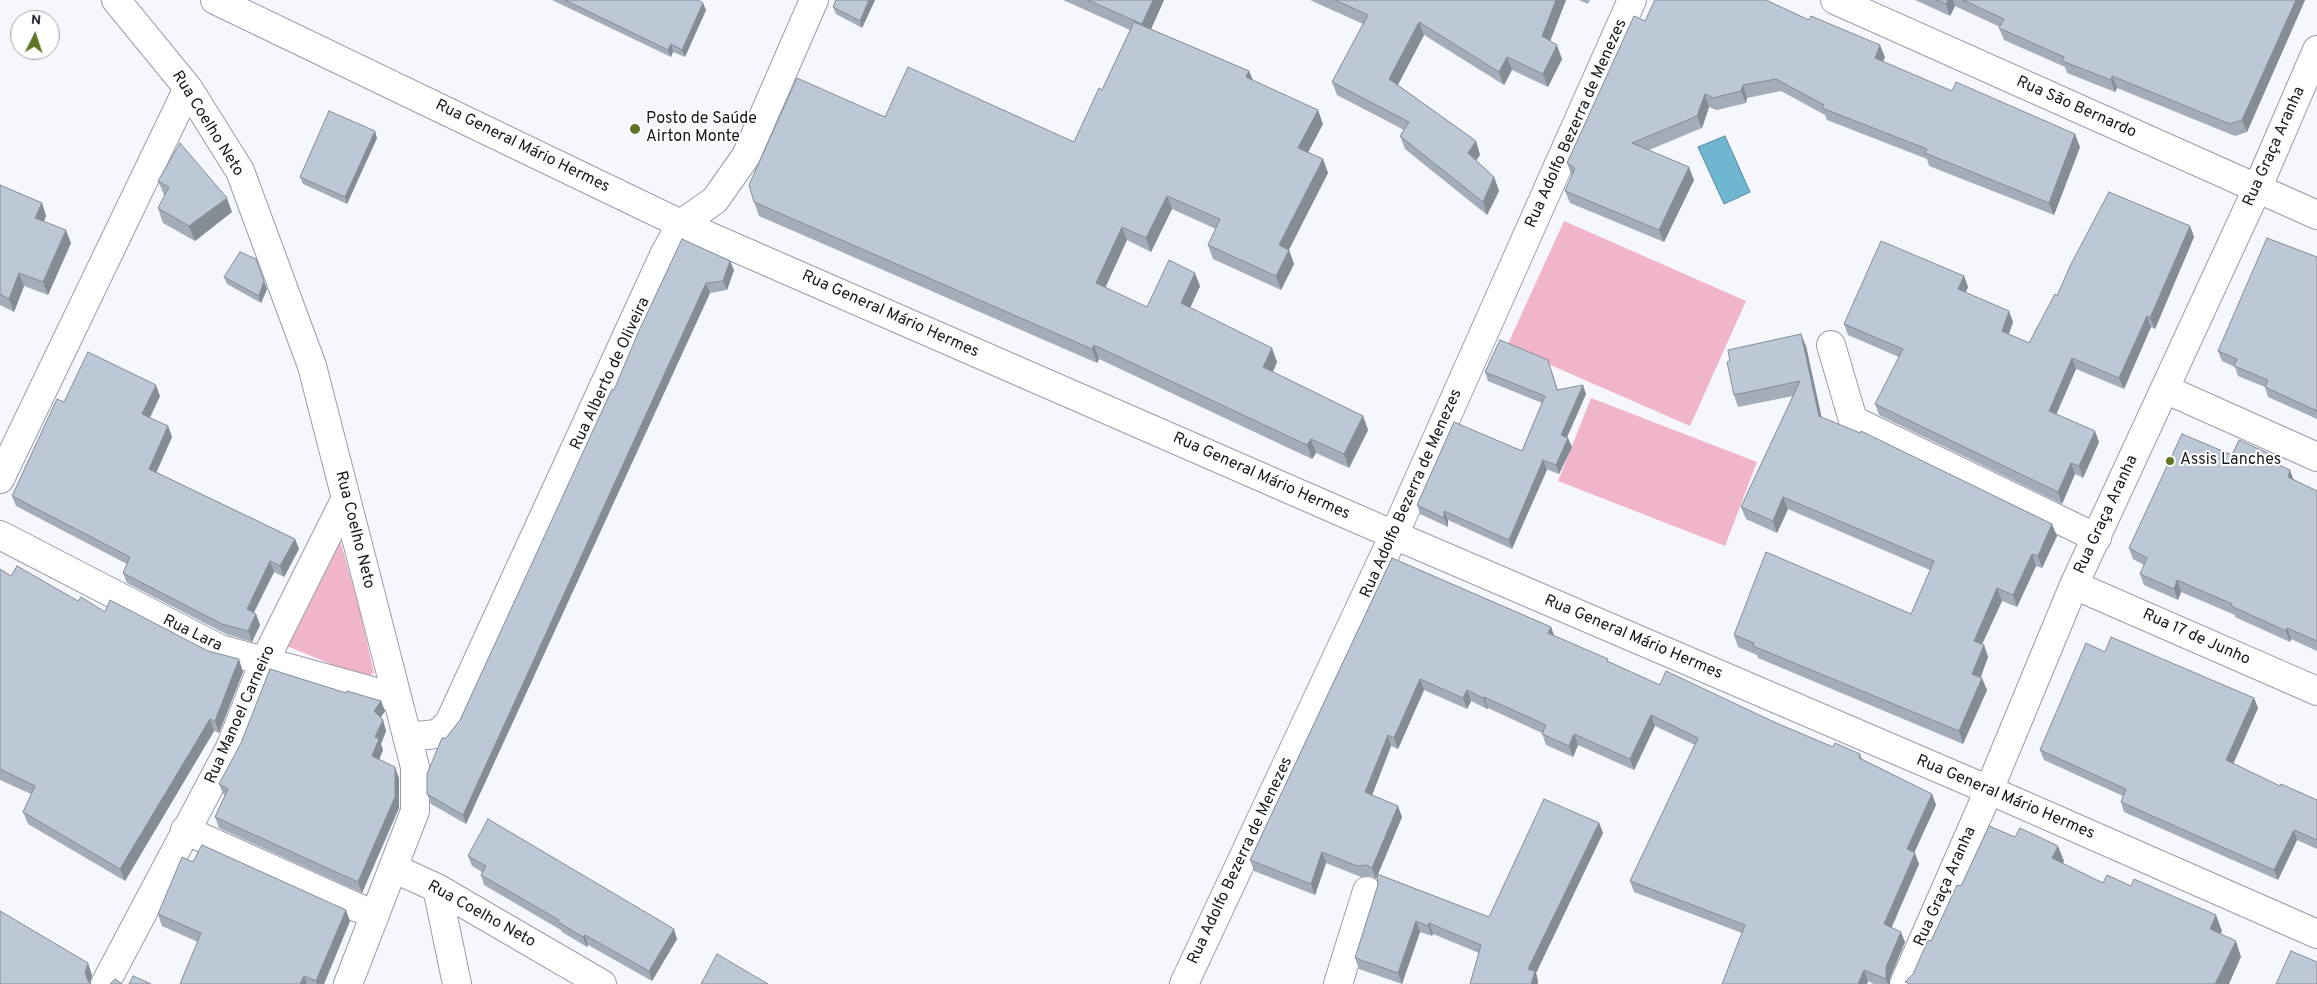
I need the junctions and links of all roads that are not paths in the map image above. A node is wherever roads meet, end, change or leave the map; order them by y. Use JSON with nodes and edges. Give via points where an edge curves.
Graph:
{"nodes":[{"id":1,"x":116,"y":0,"type":"edge"},
{"id":2,"x":215,"y":0,"type":"edge"},
{"id":3,"x":814,"y":0,"type":"edge"},
{"id":4,"x":1632,"y":0,"type":"edge"},
{"id":5,"x":1835,"y":0,"type":"edge"},
{"id":6,"x":2317,"y":50,"type":"edge"},
{"id":7,"x":188,"y":88,"type":"junction"},
{"id":8,"x":2257,"y":189,"type":"junction"},
{"id":9,"x":2317,"y":215,"type":"edge"},
{"id":10,"x":681,"y":224,"type":"junction"},
{"id":11,"x":1831,"y":345,"type":"dead end"},
{"id":12,"x":2165,"y":389,"type":"junction"},
{"id":13,"x":2317,"y":457,"type":"edge"},
{"id":14,"x":0,"y":479,"type":"edge"},
{"id":15,"x":346,"y":498,"type":"junction"},
{"id":16,"x":0,"y":535,"type":"edge"},
{"id":17,"x":1394,"y":535,"type":"junction"},
{"id":18,"x":2097,"y":538,"type":"junction"},
{"id":19,"x":2074,"y":585,"type":"junction"},
{"id":20,"x":264,"y":662,"type":"junction"},
{"id":21,"x":2317,"y":691,"type":"edge"},
{"id":22,"x":397,"y":698,"type":"junction"},
{"id":23,"x":408,"y":737,"type":"junction"},
{"id":24,"x":1989,"y":790,"type":"junction"},
{"id":25,"x":185,"y":830,"type":"junction"},
{"id":26,"x":393,"y":868,"type":"junction"},
{"id":27,"x":437,"y":888,"type":"junction"},
{"id":28,"x":1366,"y":891,"type":"dead end"},
{"id":29,"x":374,"y":915,"type":"junction"},
{"id":30,"x":2317,"y":934,"type":"edge"},
{"id":31,"x":105,"y":984,"type":"edge"},
{"id":32,"x":348,"y":984,"type":"edge"},
{"id":33,"x":457,"y":984,"type":"edge"},
{"id":34,"x":602,"y":984,"type":"edge"},
{"id":35,"x":1184,"y":984,"type":"edge"},
{"id":36,"x":1338,"y":984,"type":"edge"},
{"id":37,"x":1904,"y":984,"type":"edge"}],
"edges":[{"from":1,"to":7,"type":"street","name":"Rua Coelho Neto"},
{"from":2,"to":10,"type":"street","name":"Rua General Mário Hermes"},
{"from":3,"to":10,"type":"street","name":"Rua Alberto de Oliveira","via":[[746,156],[715,200]]},
{"from":4,"to":17,"type":"street","name":"Rua Adolfo Bezerra de Menezes"},
{"from":5,"to":8,"type":"street","name":"Rua São Bernardo"},
{"from":6,"to":8,"type":"street","name":"Rua Graça Aranha"},
{"from":7,"to":14,"type":"street"},
{"from":7,"to":15,"type":"street","name":"Rua Coelho Neto","via":[[240,171],[312,366]]},
{"from":8,"to":9,"type":"street","name":"Rua São Bernardo"},
{"from":8,"to":12,"type":"street","name":"Rua Graça Aranha"},
{"from":10,"to":17,"type":"street","name":"Rua General Mário Hermes"},
{"from":10,"to":23,"type":"street","name":"Rua Alberto de Oliveira","via":[[449,723],[437,734]]},
{"from":11,"to":18,"type":"street","via":[[1853,420]]},
{"from":12,"to":13,"type":"street"},
{"from":12,"to":18,"type":"street","name":"Rua Graça Aranha"},
{"from":15,"to":20,"type":"street","name":"Rua Manoel Carneiro"},
{"from":15,"to":22,"type":"street","name":"Rua Coelho Neto"},
{"from":16,"to":20,"type":"street","name":"Rua Lara","via":[[220,649]]},
{"from":17,"to":24,"type":"street","name":"Rua General Mário Hermes"},
{"from":17,"to":35,"type":"street","name":"Rua Adolfo Bezerra de Menezes"},
{"from":18,"to":19,"type":"street","name":"Rua Graça Aranha"},
{"from":19,"to":21,"type":"street","name":"Rua 17 de Junho"},
{"from":19,"to":24,"type":"street","name":"Rua Graça Aranha"},
{"from":20,"to":22,"type":"street","name":"Rua Lara"},
{"from":20,"to":25,"type":"street","name":"Rua Manoel Carneiro","via":[[230,748]]},
{"from":22,"to":23,"type":"street","name":"Rua Coelho Neto"},
{"from":23,"to":26,"type":"street","name":"Rua Coelho Neto","via":[[416,767],[415,811]]},
{"from":24,"to":30,"type":"street","name":"Rua General Mário Hermes"},
{"from":24,"to":37,"type":"street","name":"Rua Graça Aranha"},
{"from":25,"to":29,"type":"street"},
{"from":25,"to":31,"type":"street","name":"Rua Manoel Carneiro"},
{"from":26,"to":27,"type":"street","name":"Rua Coelho Neto"},
{"from":26,"to":29,"type":"street"},
{"from":27,"to":33,"type":"street"},
{"from":27,"to":34,"type":"street","name":"Rua Coelho Neto"},
{"from":28,"to":36,"type":"street"},
{"from":29,"to":32,"type":"street"}]}
